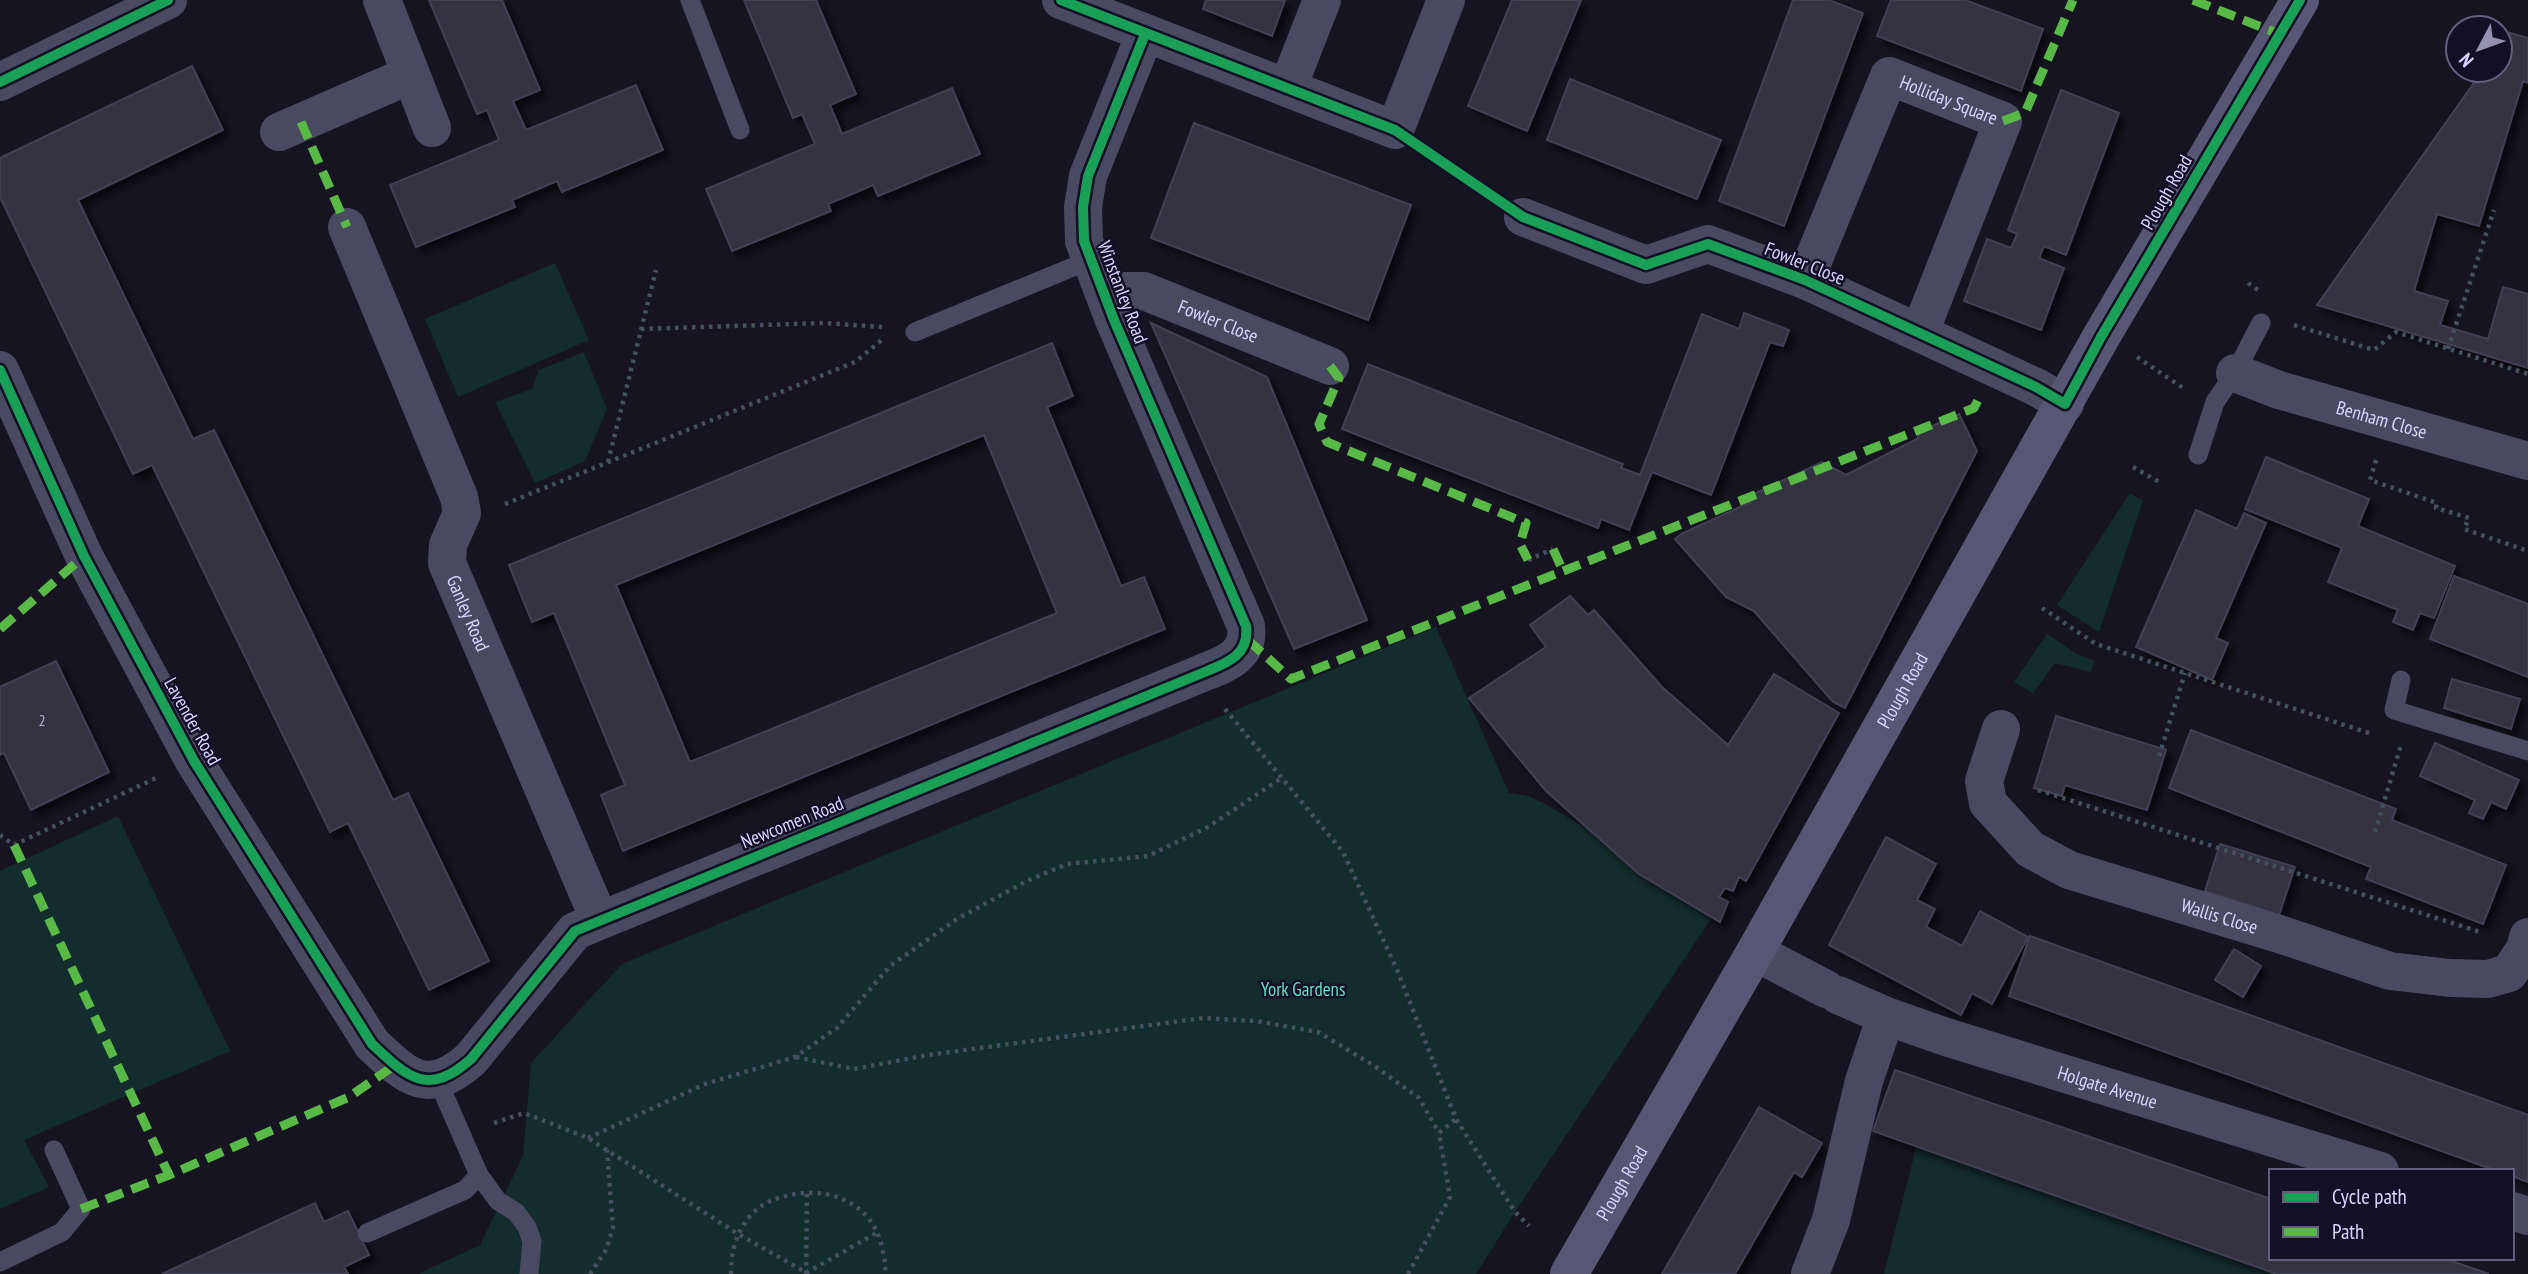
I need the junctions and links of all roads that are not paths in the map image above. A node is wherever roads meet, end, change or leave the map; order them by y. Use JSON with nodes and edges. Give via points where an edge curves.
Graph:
{"nodes":[{"id":1,"x":168,"y":0,"type":"edge"},
{"id":2,"x":382,"y":0,"type":"edge"},
{"id":3,"x":690,"y":0,"type":"edge"},
{"id":4,"x":1061,"y":0,"type":"edge"},
{"id":5,"x":1322,"y":0,"type":"edge"},
{"id":6,"x":1446,"y":0,"type":"edge"},
{"id":7,"x":2300,"y":0,"type":"edge"},
{"id":8,"x":1144,"y":34,"type":"junction"},
{"id":9,"x":4,"y":72,"type":"edge"},
{"id":10,"x":411,"y":75,"type":"junction"},
{"id":11,"x":1288,"y":87,"type":"junction"},
{"id":12,"x":432,"y":128,"type":"dead end"},
{"id":13,"x":740,"y":130,"type":"dead end"},
{"id":14,"x":279,"y":132,"type":"dead end"},
{"id":15,"x":1522,"y":217,"type":"dead end"},
{"id":16,"x":346,"y":227,"type":"dead end"},
{"id":17,"x":1096,"y":275,"type":"junction"},
{"id":18,"x":1805,"y":280,"type":"junction"},
{"id":19,"x":2261,"y":323,"type":"dead end"},
{"id":20,"x":905,"y":330,"type":"road end"},
{"id":21,"x":1920,"y":332,"type":"junction"},
{"id":22,"x":1330,"y":366,"type":"dead end"},
{"id":23,"x":0,"y":370,"type":"edge"},
{"id":24,"x":2235,"y":373,"type":"junction"},
{"id":25,"x":2065,"y":404,"type":"junction"},
{"id":26,"x":2198,"y":455,"type":"dead end"},
{"id":27,"x":2528,"y":461,"type":"edge"},
{"id":28,"x":1248,"y":640,"type":"joint"},
{"id":29,"x":2401,"y":680,"type":"dead end"},
{"id":30,"x":2001,"y":729,"type":"dead end"},
{"id":31,"x":2528,"y":751,"type":"edge"},
{"id":32,"x":599,"y":919,"type":"junction"},
{"id":33,"x":2528,"y":937,"type":"edge"},
{"id":34,"x":1755,"y":953,"type":"junction"},
{"id":35,"x":1886,"y":1016,"type":"junction"},
{"id":36,"x":438,"y":1081,"type":"junction"},
{"id":37,"x":54,"y":1150,"type":"dead end"},
{"id":38,"x":2374,"y":1169,"type":"edge"},
{"id":39,"x":479,"y":1175,"type":"junction"},
{"id":40,"x":367,"y":1233,"type":"dead end"},
{"id":41,"x":0,"y":1262,"type":"edge"},
{"id":42,"x":529,"y":1274,"type":"edge"},
{"id":43,"x":1569,"y":1274,"type":"edge"},
{"id":44,"x":1810,"y":1274,"type":"edge"}],
"edges":[{"from":1,"to":9,"type":"street"},
{"from":2,"to":10,"type":"street"},
{"from":3,"to":13,"type":"lane"},
{"from":4,"to":8,"type":"street"},
{"from":5,"to":11,"type":"street"},
{"from":6,"to":11,"type":"street","via":[[1395,130]]},
{"from":7,"to":25,"type":"street","name":"Plough Road"},
{"from":8,"to":11,"type":"street"},
{"from":8,"to":17,"type":"street","name":"Winstanley Road","via":[[1088,176],[1084,241]]},
{"from":10,"to":12,"type":"street"},
{"from":10,"to":14,"type":"street"},
{"from":15,"to":18,"type":"street","name":"Fowler Close","via":[[1646,265],[1708,244]]},
{"from":16,"to":32,"type":"street","name":"Ganley Road","via":[[458,497],[462,513],[448,545],[447,563]]},
{"from":17,"to":20,"type":"lane"},
{"from":17,"to":22,"type":"street","name":"Fowler Close"},
{"from":17,"to":28,"type":"street","name":"Winstanley Road","via":[[1247,626]]},
{"from":18,"to":21,"type":"street","name":"Fowler Close"},
{"from":18,"to":21,"type":"street","name":"Holliday Square","via":[[1889,76],[2003,121]]},
{"from":19,"to":24,"type":"lane"},
{"from":21,"to":25,"type":"street","name":"Fowler Close"},
{"from":23,"to":36,"type":"street","name":"Lavender Road","via":[[84,556],[194,761],[372,1044],[419,1079]]},
{"from":24,"to":26,"type":"lane","via":[[2215,402]]},
{"from":24,"to":27,"type":"street","name":"Benham Close","via":[[2278,390]]},
{"from":25,"to":34,"type":"street","name":"Plough Road"},
{"from":28,"to":32,"type":"street","name":"Newcomen Road","via":[[1227,663]]},
{"from":29,"to":31,"type":"lane","via":[[2393,710]]},
{"from":30,"to":33,"type":"street","name":"Wallis Close","via":[[1984,781],[1988,803],[2030,849],[2069,870],[2390,971],[2488,979],[2509,973]]},
{"from":32,"to":36,"type":"street","name":"Newcomen Road","via":[[575,931],[471,1059]]},
{"from":34,"to":35,"type":"street","name":"Holgate Avenue"},
{"from":34,"to":43,"type":"street","name":"Plough Road"},
{"from":35,"to":38,"type":"street","name":"Holgate Avenue"},
{"from":35,"to":44,"type":"street","via":[[1864,1081],[1831,1220]]},
{"from":36,"to":39,"type":"lane"},
{"from":37,"to":41,"type":"lane","via":[[81,1209],[62,1232]]},
{"from":39,"to":40,"type":"lane","via":[[465,1190]]},
{"from":39,"to":42,"type":"lane","via":[[498,1201],[516,1212],[527,1227],[532,1241]]}]}
